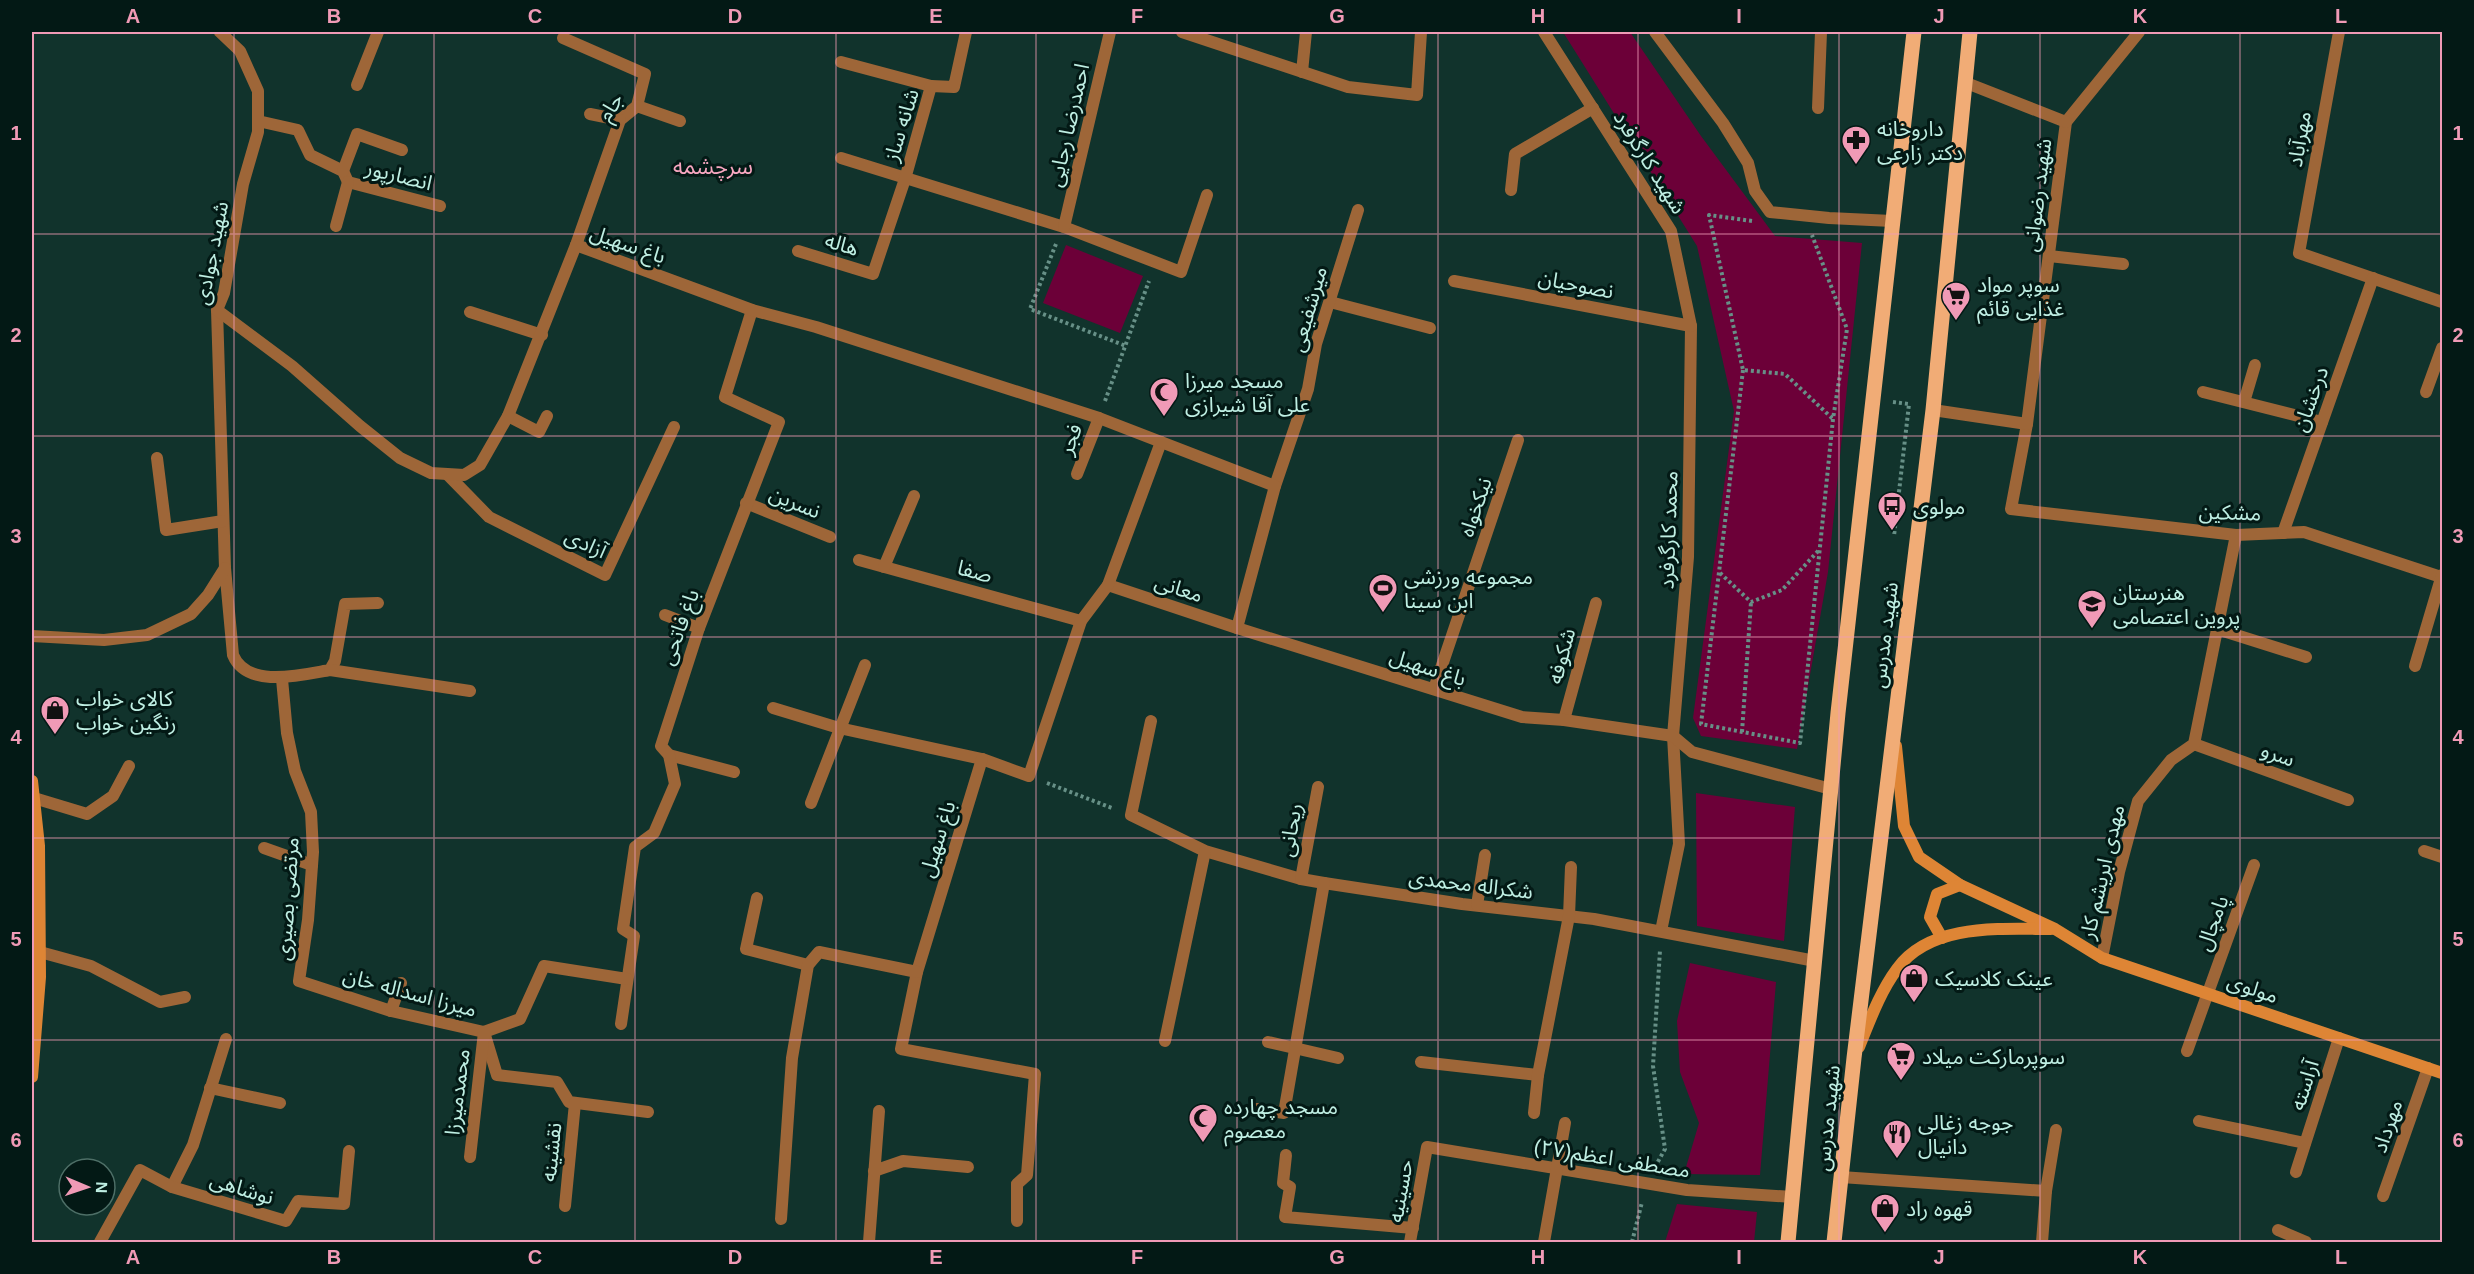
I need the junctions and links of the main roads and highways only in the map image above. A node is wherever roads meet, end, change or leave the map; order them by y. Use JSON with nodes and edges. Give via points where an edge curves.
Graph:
{"nodes":[{"id":1,"x":1914,"y":32,"type":"edge"},
{"id":2,"x":1970,"y":32,"type":"edge"},
{"id":3,"x":1894,"y":727,"type":"junction"},
{"id":4,"x":32,"y":781,"type":"edge"},
{"id":5,"x":1959,"y":885,"type":"junction"},
{"id":6,"x":2055,"y":929,"type":"junction"},
{"id":7,"x":1942,"y":938,"type":"junction"},
{"id":8,"x":1854,"y":1058,"type":"junction"},
{"id":9,"x":2442,"y":1073,"type":"edge"},
{"id":10,"x":32,"y":1077,"type":"edge"},
{"id":11,"x":1788,"y":1242,"type":"edge"},
{"id":12,"x":1834,"y":1242,"type":"edge"}],
"edges":[{"from":1,"to":11,"type":"main road","name":"شهید مدرس","via":[[1831,789]]},
{"from":2,"to":3,"type":"main road","name":"شهید مدرس","via":[[1933,410]]},
{"from":3,"to":5,"type":"main road","name":"مولوی","via":[[1904,826],[1919,858]]},
{"from":3,"to":8,"type":"main road","name":"شهید مدرس"},
{"from":4,"to":10,"type":"main road","via":[[39,846],[40,952]]},
{"from":5,"to":6,"type":"main road","name":"مولوی"},
{"from":5,"to":7,"type":"main road","via":[[1937,894],[1932,909],[1930,917]]},
{"from":6,"to":7,"type":"main road","via":[[1987,930]]},
{"from":6,"to":9,"type":"main road","name":"مولوی","via":[[2102,958]]},
{"from":7,"to":8,"type":"main road","via":[[1913,952],[1898,967],[1882,992]]},
{"from":8,"to":12,"type":"main road","name":"شهید مدرس"}]}
